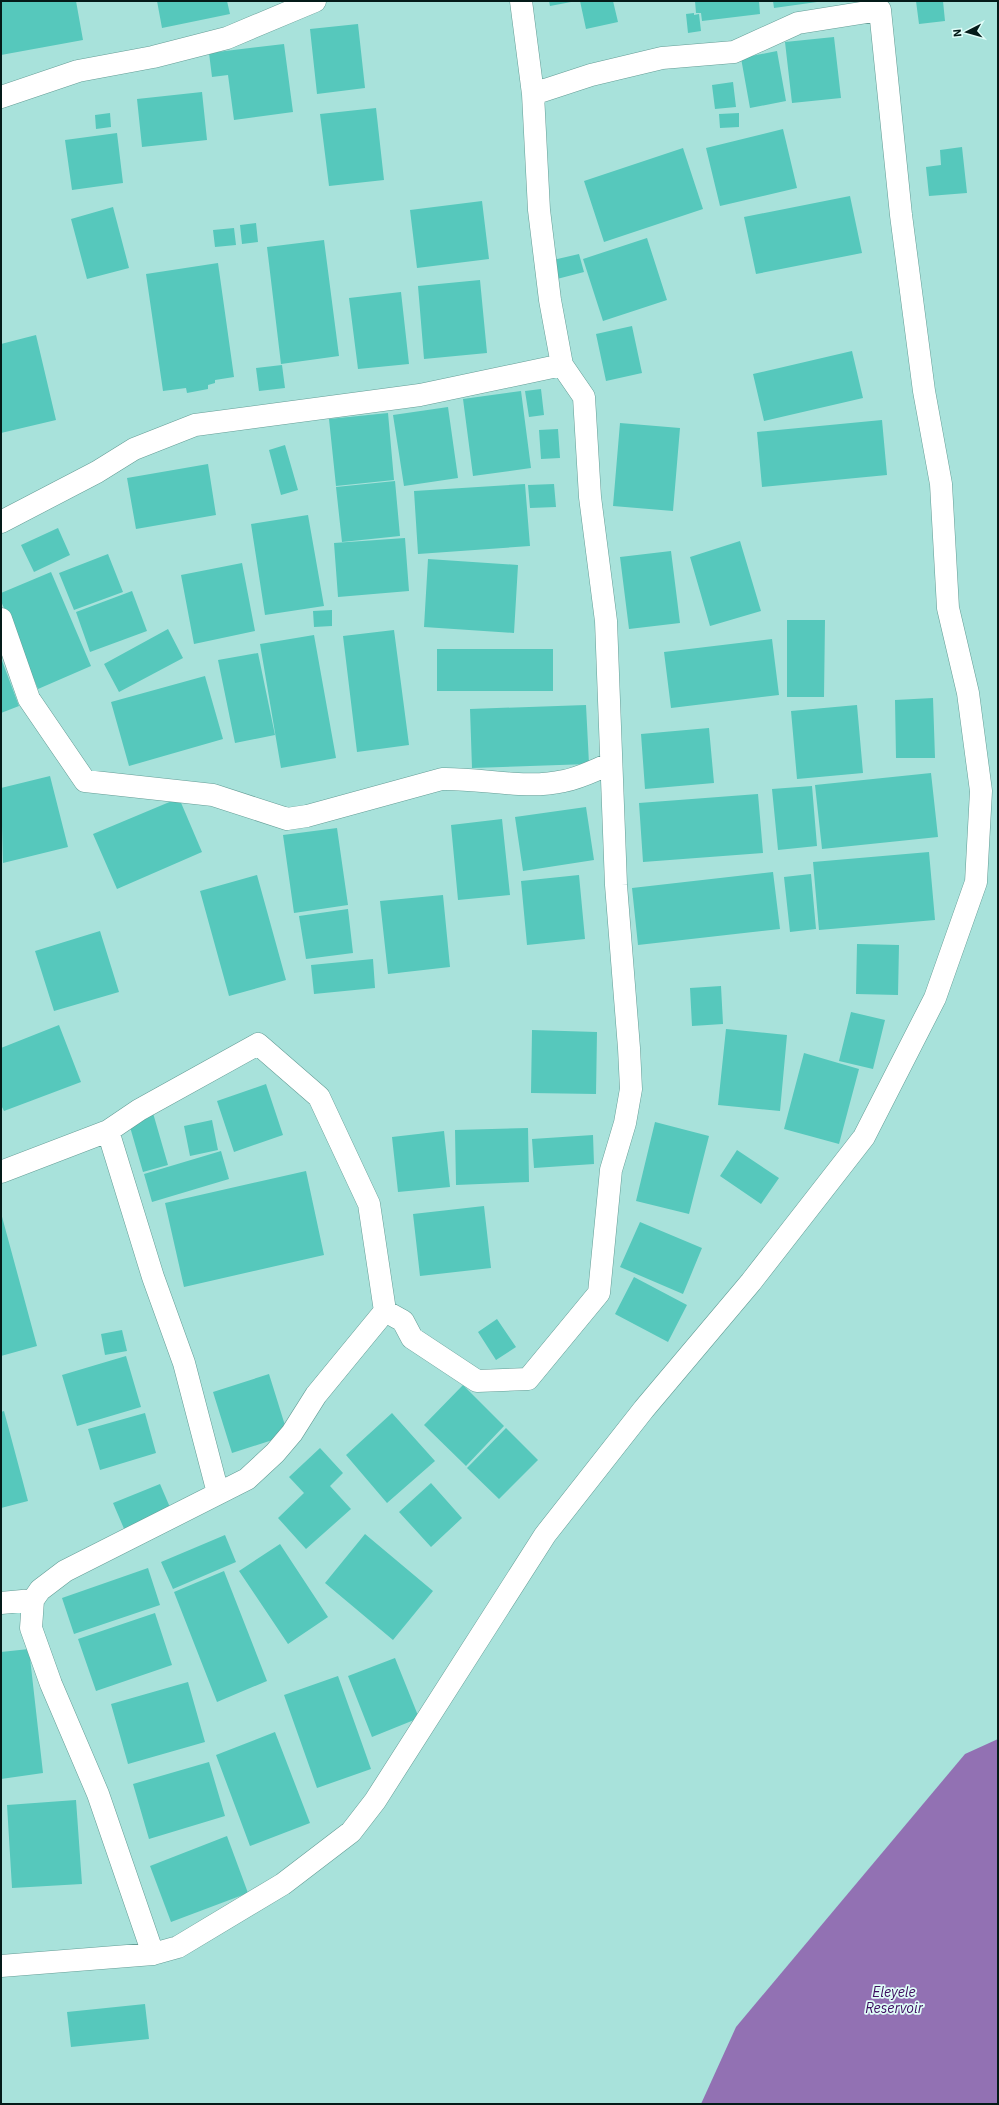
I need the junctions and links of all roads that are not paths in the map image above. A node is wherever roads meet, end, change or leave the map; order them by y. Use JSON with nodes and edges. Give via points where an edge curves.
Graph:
{"nodes":[{"id":1,"x":315,"y":1,"type":"edge"},
{"id":2,"x":521,"y":1,"type":"edge"},
{"id":3,"x":879,"y":5,"type":"edge"},
{"id":4,"x":533,"y":94,"type":"junction"},
{"id":5,"x":1,"y":98,"type":"edge"},
{"id":6,"x":562,"y":366,"type":"junction"},
{"id":7,"x":1,"y":522,"type":"edge"},
{"id":8,"x":1,"y":619,"type":"edge"},
{"id":9,"x":610,"y":764,"type":"junction"},
{"id":10,"x":108,"y":1131,"type":"junction"},
{"id":11,"x":1,"y":1172,"type":"edge"},
{"id":12,"x":385,"y":1311,"type":"junction"},
{"id":13,"x":218,"y":1493,"type":"junction"},
{"id":14,"x":33,"y":1600,"type":"junction"},
{"id":15,"x":1,"y":1603,"type":"edge"},
{"id":16,"x":153,"y":1954,"type":"junction"},
{"id":17,"x":1,"y":1966,"type":"edge"}],
"edges":[{"from":1,"to":5,"type":"street","via":[[227,38],[152,57],[78,71]]},
{"from":2,"to":4,"type":"street"},
{"from":3,"to":4,"type":"street","via":[[798,23],[734,52],[662,58],[591,75]]},
{"from":3,"to":16,"type":"street","via":[[901,215],[924,391],[941,484],[948,608],[968,693],[980,791],[976,882],[935,998],[864,1137],[751,1282],[644,1409],[545,1535],[376,1801],[356,1826],[283,1884],[178,1946]]},
{"from":4,"to":6,"type":"street","via":[[539,210],[550,300]]},
{"from":6,"to":7,"type":"street","via":[[420,396],[195,425],[134,449],[97,472]]},
{"from":6,"to":9,"type":"street","via":[[584,397],[590,497],[606,621]]},
{"from":8,"to":9,"type":"street","via":[[29,699],[85,781],[213,795],[287,819],[307,816],[442,779],[538,785],[565,781]]},
{"from":9,"to":12,"type":"street","via":[[631,1089],[625,1123],[611,1170],[599,1294],[528,1379],[477,1381],[412,1338],[403,1320]]},
{"from":10,"to":11,"type":"street"},
{"from":10,"to":12,"type":"street","via":[[139,1110],[258,1044],[320,1097],[369,1204]]},
{"from":10,"to":13,"type":"street","via":[[153,1276],[184,1363]]},
{"from":12,"to":13,"type":"street","via":[[316,1395],[292,1433],[275,1453],[247,1479]]},
{"from":13,"to":14,"type":"street","via":[[65,1571],[40,1590]]},
{"from":14,"to":15,"type":"street"},
{"from":14,"to":16,"type":"street","via":[[31,1621],[34,1635],[51,1684],[98,1794]]},
{"from":16,"to":17,"type":"street"}]}
